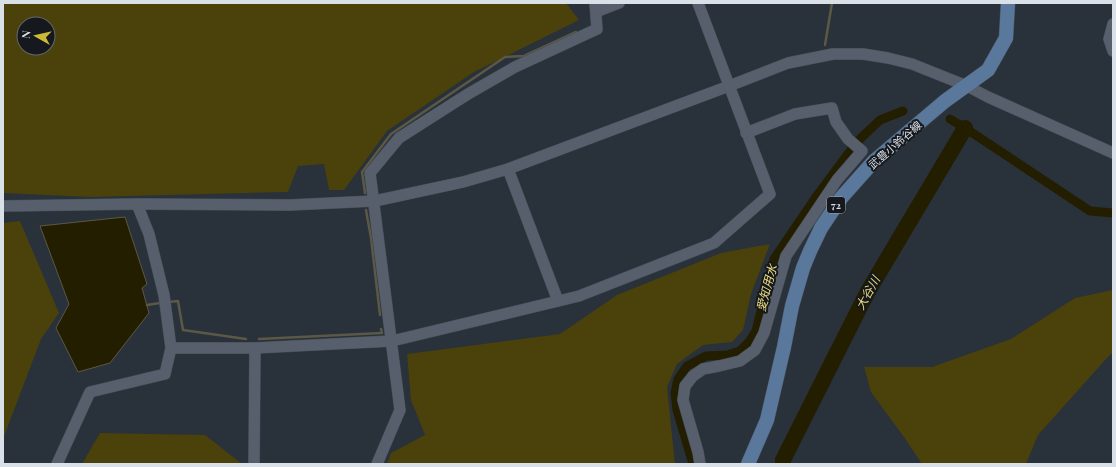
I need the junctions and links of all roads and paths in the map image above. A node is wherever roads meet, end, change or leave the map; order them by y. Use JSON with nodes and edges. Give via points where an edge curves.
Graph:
{"nodes":[{"id":1,"x":619,"y":3,"type":"edge"},
{"id":2,"x":698,"y":3,"type":"edge"},
{"id":3,"x":1008,"y":3,"type":"edge"},
{"id":4,"x":595,"y":7,"type":"edge"},
{"id":5,"x":1113,"y":24,"type":"edge"},
{"id":6,"x":1113,"y":51,"type":"edge"},
{"id":7,"x":729,"y":86,"type":"junction"},
{"id":8,"x":967,"y":86,"type":"junction"},
{"id":9,"x":746,"y":133,"type":"junction"},
{"id":10,"x":1113,"y":153,"type":"edge"},
{"id":11,"x":508,"y":168,"type":"junction"},
{"id":12,"x":374,"y":201,"type":"junction"},
{"id":13,"x":137,"y":204,"type":"junction"},
{"id":14,"x":3,"y":206,"type":"edge"},
{"id":15,"x":558,"y":301,"type":"junction"},
{"id":16,"x":392,"y":341,"type":"junction"},
{"id":17,"x":171,"y":348,"type":"junction"},
{"id":18,"x":255,"y":348,"type":"junction"},
{"id":19,"x":57,"y":464,"type":"edge"},
{"id":20,"x":254,"y":464,"type":"edge"},
{"id":21,"x":377,"y":464,"type":"edge"},
{"id":22,"x":700,"y":464,"type":"edge"},
{"id":23,"x":748,"y":464,"type":"edge"}],
"edges":[{"from":1,"to":4,"type":"street"},
{"from":2,"to":7,"type":"street"},
{"from":3,"to":8,"type":"main road","name":"武豊小鈴谷線","number":"72","via":[[1006,38],[988,70]]},
{"from":4,"to":12,"type":"street","via":[[597,29],[515,67],[399,138],[370,173]]},
{"from":5,"to":6,"type":"street","via":[[1109,39]]},
{"from":7,"to":8,"type":"street","via":[[788,63],[832,54],[863,54],[888,58],[912,64]]},
{"from":7,"to":9,"type":"street"},
{"from":7,"to":11,"type":"street"},
{"from":8,"to":10,"type":"street"},
{"from":8,"to":23,"type":"main road","name":"武豊小鈴谷線","number":"72","via":[[945,101],[874,161],[841,198],[821,228],[801,275],[767,420]]},
{"from":9,"to":15,"type":"street","via":[[770,194],[714,243],[580,296]]},
{"from":9,"to":22,"type":"street","via":[[795,114],[832,108],[836,122],[850,141],[862,151],[837,180],[786,256],[764,333],[755,350],[740,361],[703,369],[692,376],[685,386],[683,400]]},
{"from":11,"to":12,"type":"street","via":[[463,182]]},
{"from":11,"to":15,"type":"street"},
{"from":12,"to":13,"type":"street","via":[[290,205]]},
{"from":12,"to":16,"type":"street"},
{"from":13,"to":14,"type":"street"},
{"from":13,"to":17,"type":"street","via":[[149,234],[162,288]]},
{"from":15,"to":16,"type":"street"},
{"from":16,"to":18,"type":"street"},
{"from":16,"to":21,"type":"street","via":[[400,410]]},
{"from":17,"to":18,"type":"street"},
{"from":17,"to":19,"type":"street","via":[[165,374],[90,392]]},
{"from":18,"to":20,"type":"street"}]}
